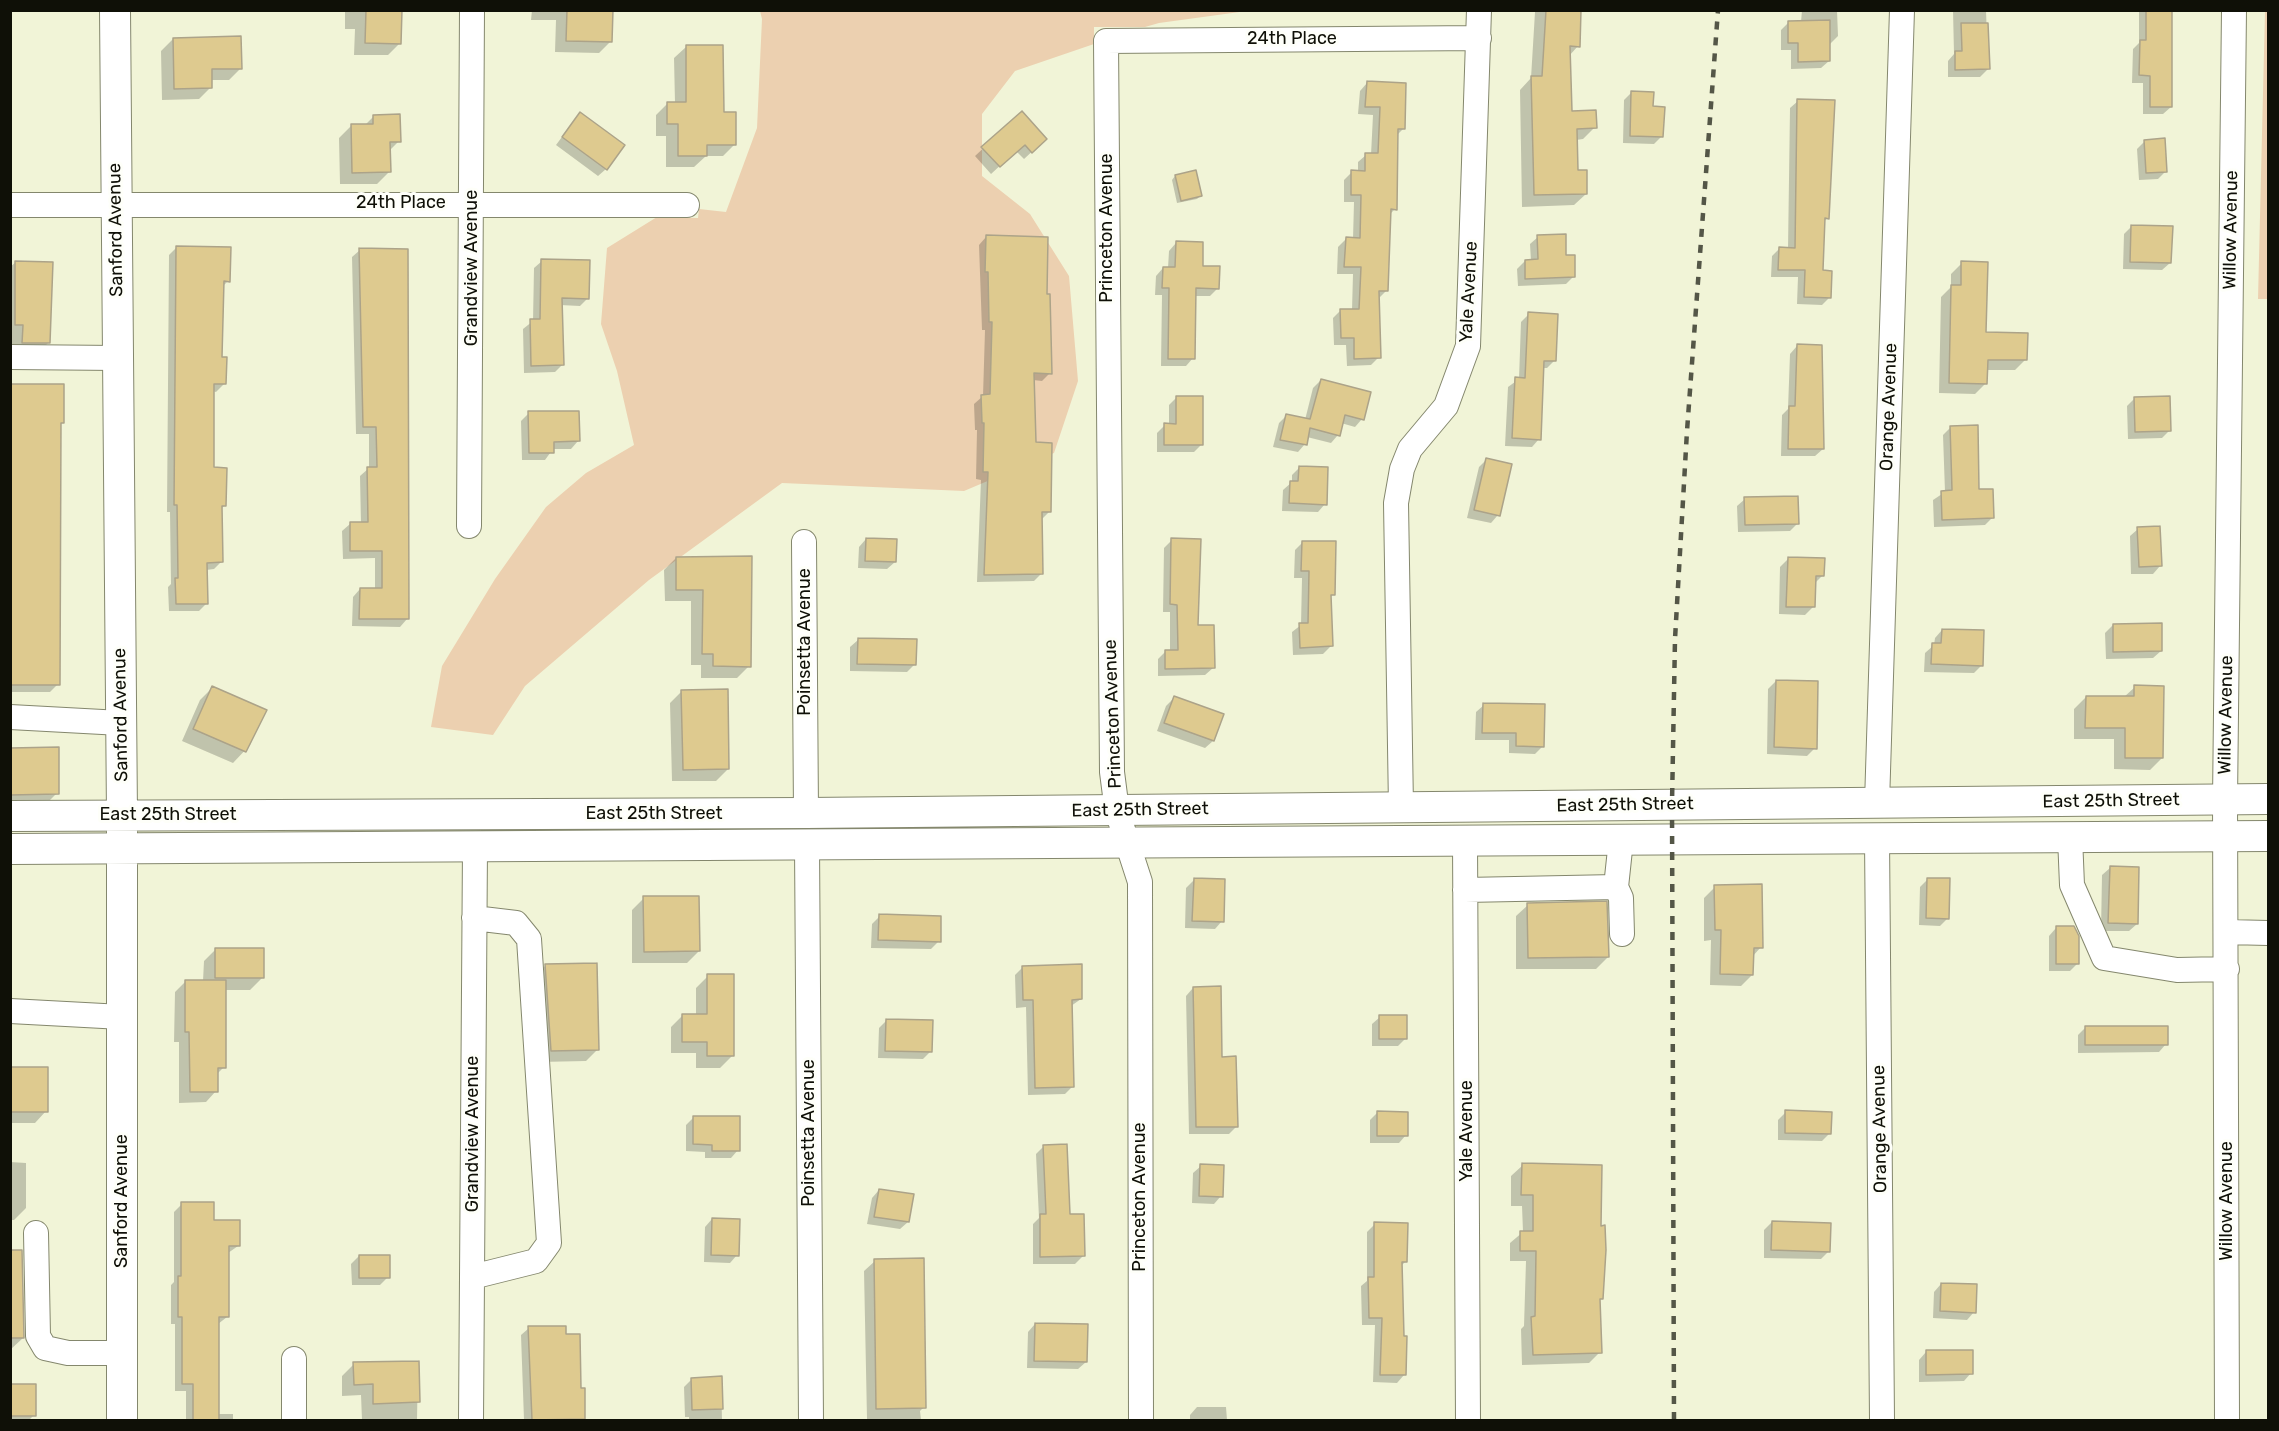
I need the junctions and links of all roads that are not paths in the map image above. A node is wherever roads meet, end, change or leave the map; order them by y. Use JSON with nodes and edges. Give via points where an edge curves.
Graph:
{"nodes":[{"id":1,"x":115,"y":10,"type":"edge"},
{"id":2,"x":472,"y":10,"type":"edge"},
{"id":3,"x":1479,"y":10,"type":"edge"},
{"id":4,"x":1902,"y":10,"type":"edge"},
{"id":5,"x":2234,"y":10,"type":"edge"},
{"id":6,"x":1479,"y":38,"type":"junction"},
{"id":7,"x":1106,"y":41,"type":"joint"},
{"id":8,"x":473,"y":203,"type":"junction"},
{"id":9,"x":10,"y":205,"type":"edge"},
{"id":10,"x":115,"y":205,"type":"junction"},
{"id":11,"x":687,"y":205,"type":"dead end"},
{"id":12,"x":10,"y":357,"type":"edge"},
{"id":13,"x":117,"y":358,"type":"junction"},
{"id":14,"x":469,"y":526,"type":"dead end"},
{"id":15,"x":804,"y":542,"type":"dead end"},
{"id":16,"x":10,"y":717,"type":"edge"},
{"id":17,"x":121,"y":723,"type":"junction"},
{"id":18,"x":2268,"y":799,"type":"edge"},
{"id":19,"x":2225,"y":800,"type":"junction"},
{"id":20,"x":1877,"y":803,"type":"junction"},
{"id":21,"x":1401,"y":807,"type":"junction"},
{"id":22,"x":1117,"y":811,"type":"junction"},
{"id":23,"x":806,"y":813,"type":"junction"},
{"id":24,"x":122,"y":815,"type":"junction"},
{"id":25,"x":10,"y":816,"type":"edge"},
{"id":26,"x":2225,"y":836,"type":"junction"},
{"id":27,"x":2268,"y":836,"type":"edge"},
{"id":28,"x":2070,"y":837,"type":"junction"},
{"id":29,"x":1877,"y":838,"type":"junction"},
{"id":30,"x":1702,"y":839,"type":"junction"},
{"id":31,"x":1465,"y":840,"type":"junction"},
{"id":32,"x":1621,"y":840,"type":"junction"},
{"id":33,"x":1127,"y":843,"type":"junction"},
{"id":34,"x":654,"y":844,"type":"junction"},
{"id":35,"x":807,"y":845,"type":"junction"},
{"id":36,"x":475,"y":847,"type":"junction"},
{"id":37,"x":10,"y":849,"type":"edge"},
{"id":38,"x":122,"y":849,"type":"junction"},
{"id":39,"x":1616,"y":887,"type":"junction"},
{"id":40,"x":1465,"y":890,"type":"junction"},
{"id":41,"x":474,"y":918,"type":"junction"},
{"id":42,"x":2227,"y":933,"type":"junction"},
{"id":43,"x":2268,"y":933,"type":"edge"},
{"id":44,"x":1622,"y":934,"type":"dead end"},
{"id":45,"x":2227,"y":969,"type":"junction"},
{"id":46,"x":10,"y":1011,"type":"edge"},
{"id":47,"x":122,"y":1017,"type":"junction"},
{"id":48,"x":36,"y":1233,"type":"dead end"},
{"id":49,"x":472,"y":1277,"type":"junction"},
{"id":50,"x":121,"y":1353,"type":"junction"},
{"id":51,"x":294,"y":1359,"type":"dead end"},
{"id":52,"x":122,"y":1420,"type":"edge"},
{"id":53,"x":294,"y":1420,"type":"edge"},
{"id":54,"x":471,"y":1420,"type":"edge"},
{"id":55,"x":810,"y":1420,"type":"edge"},
{"id":56,"x":1140,"y":1420,"type":"edge"},
{"id":57,"x":1468,"y":1420,"type":"edge"},
{"id":58,"x":1882,"y":1420,"type":"edge"},
{"id":59,"x":2227,"y":1420,"type":"edge"}],
"edges":[{"from":1,"to":10,"type":"main road","name":"Sanford Avenue"},
{"from":2,"to":8,"type":"street","name":"Grandview Avenue"},
{"from":3,"to":6,"type":"street","name":"Yale Avenue"},
{"from":4,"to":20,"type":"street","name":"Orange Avenue"},
{"from":5,"to":19,"type":"street","name":"Willow Avenue"},
{"from":6,"to":7,"type":"street","name":"24th Place"},
{"from":6,"to":21,"type":"street","name":"Yale Avenue","via":[[1468,346],[1446,406],[1410,449],[1396,503]]},
{"from":7,"to":22,"type":"street","name":"Princeton Avenue","via":[[1112,772]]},
{"from":8,"to":10,"type":"street","name":"24th Place"},
{"from":8,"to":11,"type":"street","name":"24th Place"},
{"from":8,"to":14,"type":"street","name":"Grandview Avenue"},
{"from":9,"to":10,"type":"street","name":"24th Place"},
{"from":10,"to":13,"type":"main road","name":"Sanford Avenue"},
{"from":12,"to":13,"type":"street"},
{"from":13,"to":17,"type":"main road","name":"Sanford Avenue"},
{"from":15,"to":23,"type":"street","name":"Poinsetta Avenue"},
{"from":16,"to":17,"type":"street"},
{"from":17,"to":24,"type":"main road","name":"Sanford Avenue"},
{"from":18,"to":19,"type":"main road","name":"East 25th Street"},
{"from":19,"to":20,"type":"main road","name":"East 25th Street"},
{"from":19,"to":26,"type":"street","name":"Willow Avenue"},
{"from":20,"to":21,"type":"main road","name":"East 25th Street"},
{"from":20,"to":30,"type":"main road","via":[[1862,822],[1740,823]]},
{"from":21,"to":22,"type":"main road","name":"East 25th Street"},
{"from":22,"to":23,"type":"main road","name":"East 25th Street"},
{"from":22,"to":33,"type":"street","name":"Princeton Avenue"},
{"from":23,"to":24,"type":"main road","name":"East 25th Street"},
{"from":23,"to":34,"type":"main road","via":[[786,830],[686,831]]},
{"from":24,"to":25,"type":"main road","name":"East 25th Street"},
{"from":24,"to":38,"type":"main road","name":"Sanford Avenue"},
{"from":26,"to":27,"type":"main road","name":"East 25th Street"},
{"from":26,"to":28,"type":"main road","name":"East 25th Street"},
{"from":26,"to":42,"type":"street","name":"Willow Avenue"},
{"from":28,"to":29,"type":"main road","name":"East 25th Street"},
{"from":28,"to":45,"type":"street","via":[[2072,885],[2104,958],[2177,970]]},
{"from":29,"to":30,"type":"main road","name":"East 25th Street"},
{"from":29,"to":58,"type":"street","name":"Orange Avenue"},
{"from":30,"to":32,"type":"main road","name":"East 25th Street"},
{"from":31,"to":32,"type":"main road","name":"East 25th Street"},
{"from":31,"to":33,"type":"main road","name":"East 25th Street"},
{"from":31,"to":40,"type":"street","name":"Yale Avenue"},
{"from":32,"to":39,"type":"street"},
{"from":33,"to":35,"type":"main road","name":"East 25th Street"},
{"from":33,"to":56,"type":"street","name":"Princeton Avenue","via":[[1140,882]]},
{"from":34,"to":35,"type":"main road","name":"East 25th Street"},
{"from":34,"to":36,"type":"main road","name":"East 25th Street"},
{"from":35,"to":55,"type":"street","name":"Poinsetta Avenue"},
{"from":36,"to":38,"type":"main road","name":"East 25th Street"},
{"from":36,"to":41,"type":"street","name":"Grandview Avenue"},
{"from":37,"to":38,"type":"main road","name":"East 25th Street"},
{"from":38,"to":47,"type":"main road","name":"Sanford Avenue"},
{"from":39,"to":40,"type":"street"},
{"from":39,"to":44,"type":"street","via":[[1621,898]]},
{"from":40,"to":57,"type":"street","name":"Yale Avenue"},
{"from":41,"to":49,"type":"street","name":"Grandview Avenue"},
{"from":41,"to":49,"type":"street","via":[[516,924],[529,939],[549,1243],[536,1261]]},
{"from":42,"to":43,"type":"street"},
{"from":42,"to":45,"type":"street","name":"Willow Avenue"},
{"from":45,"to":59,"type":"street","name":"Willow Avenue"},
{"from":46,"to":47,"type":"street"},
{"from":47,"to":50,"type":"main road","name":"Sanford Avenue"},
{"from":48,"to":50,"type":"street","via":[[38,1336],[45,1348],[69,1353]]},
{"from":49,"to":54,"type":"street","name":"Grandview Avenue"},
{"from":50,"to":52,"type":"main road","name":"Sanford Avenue"},
{"from":51,"to":53,"type":"street"}]}
